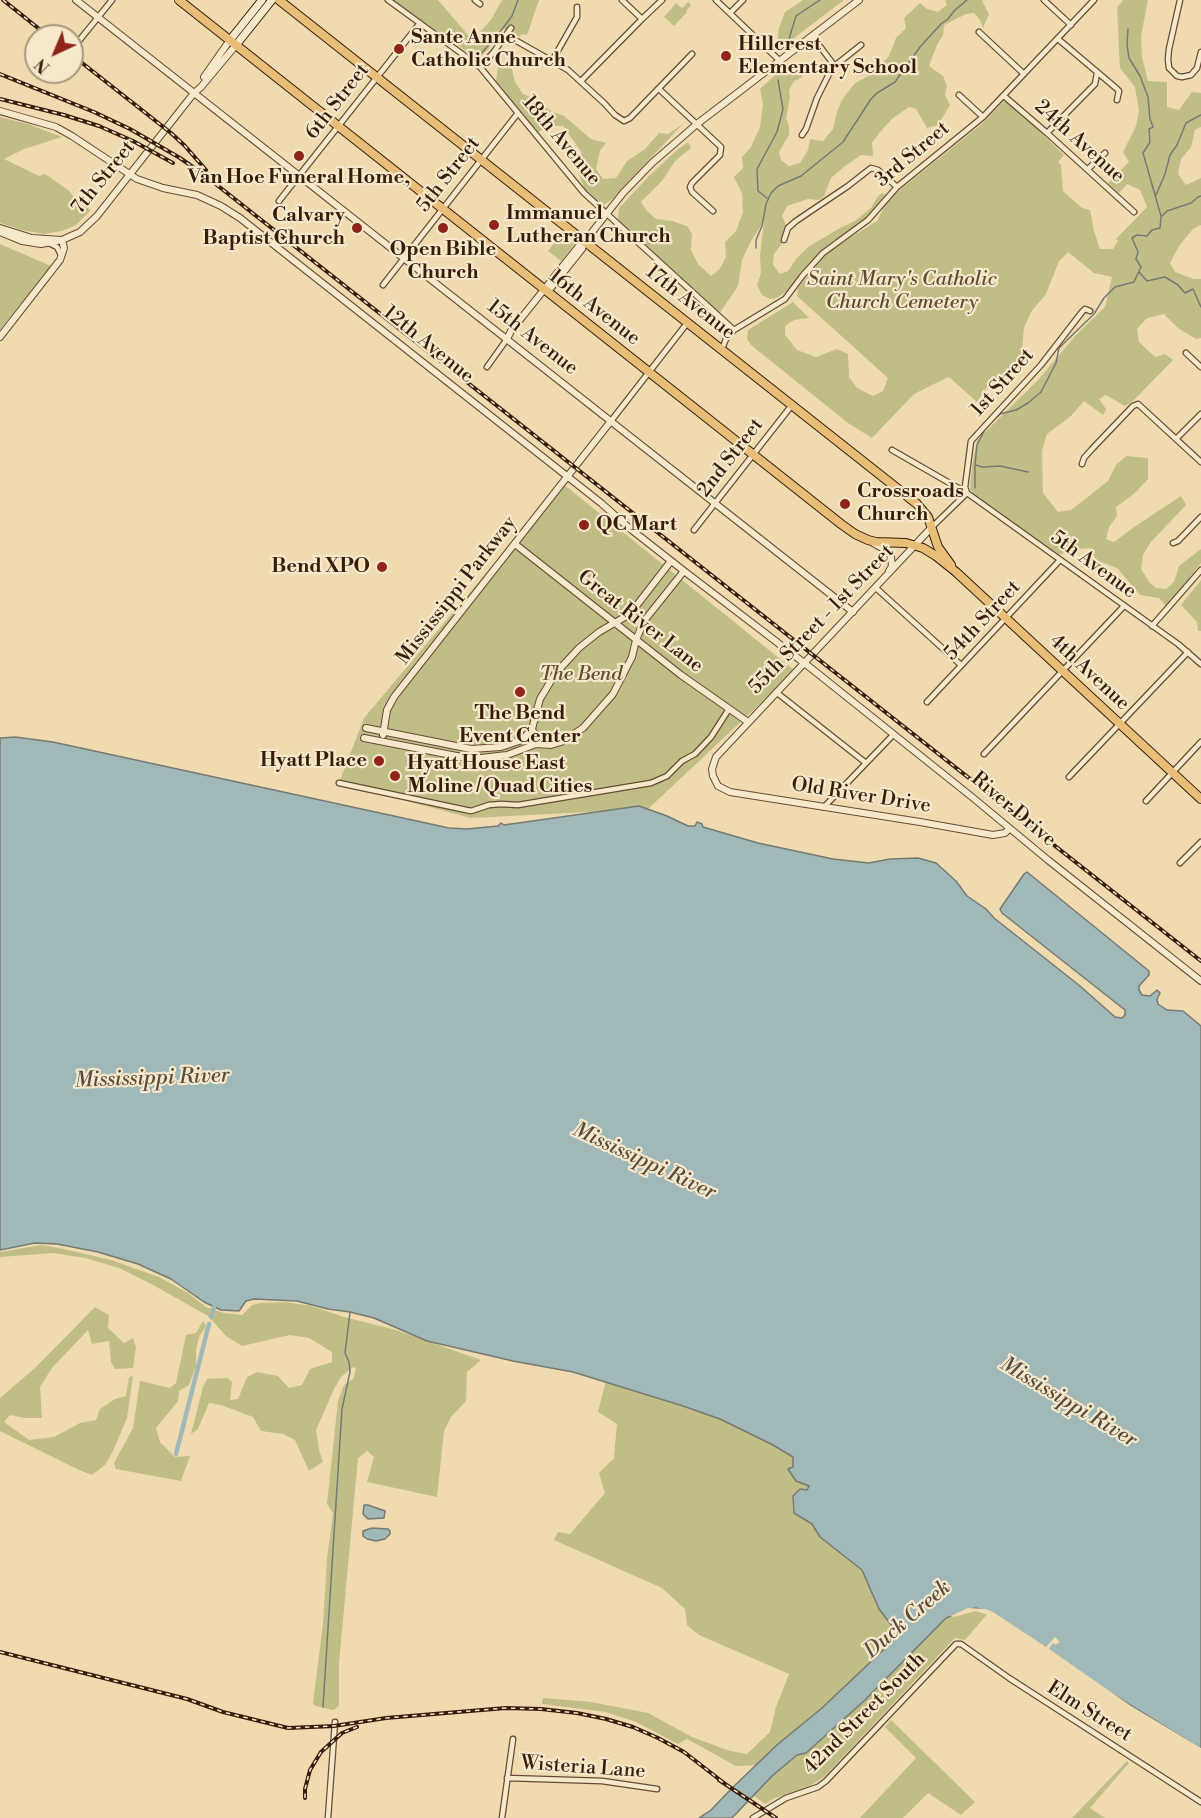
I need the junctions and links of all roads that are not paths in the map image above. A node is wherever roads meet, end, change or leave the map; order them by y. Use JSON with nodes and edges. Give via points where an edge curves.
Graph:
{"nodes":[{"id":1,"x":76,"y":0,"type":"edge"},
{"id":2,"x":112,"y":0,"type":"edge"},
{"id":3,"x":179,"y":0,"type":"edge"},
{"id":4,"x":262,"y":0,"type":"edge"},
{"id":5,"x":272,"y":0,"type":"edge"},
{"id":6,"x":279,"y":0,"type":"edge"},
{"id":7,"x":388,"y":0,"type":"edge"},
{"id":8,"x":622,"y":0,"type":"edge"},
{"id":9,"x":662,"y":0,"type":"edge"},
{"id":10,"x":716,"y":0,"type":"edge"},
{"id":11,"x":743,"y":0,"type":"edge"},
{"id":12,"x":859,"y":0,"type":"edge"},
{"id":13,"x":1044,"y":0,"type":"edge"},
{"id":14,"x":1094,"y":0,"type":"edge"},
{"id":15,"x":1180,"y":0,"type":"edge"},
{"id":16,"x":577,"y":7,"type":"dead end"},
{"id":17,"x":730,"y":13,"type":"junction"},
{"id":18,"x":98,"y":17,"type":"junction"},
{"id":19,"x":642,"y":19,"type":"junction"},
{"id":20,"x":420,"y":23,"type":"junction"},
{"id":21,"x":1071,"y":25,"type":"junction"},
{"id":22,"x":511,"y":28,"type":"dead end"},
{"id":23,"x":979,"y":32,"type":"dead end"},
{"id":24,"x":84,"y":34,"type":"edge"},
{"id":25,"x":506,"y":35,"type":"junction"},
{"id":26,"x":812,"y":36,"type":"junction"},
{"id":27,"x":1058,"y":39,"type":"junction"},
{"id":28,"x":233,"y":43,"type":"junction"},
{"id":29,"x":861,"y":45,"type":"dead end"},
{"id":30,"x":1201,"y":52,"type":"edge"},
{"id":31,"x":692,"y":54,"type":"dead end"},
{"id":32,"x":779,"y":60,"type":"junction"},
{"id":33,"x":552,"y":61,"type":"junction"},
{"id":34,"x":834,"y":65,"type":"junction"},
{"id":35,"x":480,"y":67,"type":"junction"},
{"id":36,"x":1097,"y":73,"type":"junction"},
{"id":37,"x":1024,"y":74,"type":"junction"},
{"id":38,"x":377,"y":77,"type":"junction"},
{"id":39,"x":581,"y":81,"type":"junction"},
{"id":40,"x":659,"y":89,"type":"junction"},
{"id":41,"x":194,"y":93,"type":"junction"},
{"id":42,"x":960,"y":95,"type":"dead end"},
{"id":43,"x":1004,"y":96,"type":"junction"},
{"id":44,"x":1117,"y":100,"type":"dead end"},
{"id":45,"x":0,"y":111,"type":"edge"},
{"id":46,"x":518,"y":113,"type":"junction"},
{"id":47,"x":982,"y":117,"type":"junction"},
{"id":48,"x":697,"y":124,"type":"junction"},
{"id":49,"x":338,"y":126,"type":"junction"},
{"id":50,"x":1047,"y":133,"type":"junction"},
{"id":51,"x":802,"y":135,"type":"dead end"},
{"id":52,"x":1105,"y":153,"type":"dead end"},
{"id":53,"x":481,"y":159,"type":"junction"},
{"id":54,"x":1088,"y":169,"type":"junction"},
{"id":55,"x":129,"y":174,"type":"junction"},
{"id":56,"x":299,"y":175,"type":"junction"},
{"id":57,"x":897,"y":187,"type":"junction"},
{"id":58,"x":279,"y":201,"type":"dead end"},
{"id":59,"x":442,"y":208,"type":"junction"},
{"id":60,"x":713,"y":211,"type":"dead end"},
{"id":61,"x":1134,"y":212,"type":"dead end"},
{"id":62,"x":606,"y":213,"type":"junction"},
{"id":63,"x":0,"y":228,"type":"edge"},
{"id":64,"x":0,"y":232,"type":"edge"},
{"id":65,"x":62,"y":240,"type":"junction"},
{"id":66,"x":784,"y":240,"type":"dead end"},
{"id":67,"x":585,"y":241,"type":"junction"},
{"id":68,"x":49,"y":243,"type":"junction"},
{"id":69,"x":404,"y":257,"type":"junction"},
{"id":70,"x":60,"y":260,"type":"junction"},
{"id":71,"x":383,"y":285,"type":"dead end"},
{"id":72,"x":546,"y":291,"type":"junction"},
{"id":73,"x":1090,"y":311,"type":"dead end"},
{"id":74,"x":688,"y":322,"type":"junction"},
{"id":75,"x":734,"y":330,"type":"junction"},
{"id":76,"x":0,"y":337,"type":"edge"},
{"id":77,"x":507,"y":339,"type":"junction"},
{"id":78,"x":722,"y":349,"type":"junction"},
{"id":79,"x":1186,"y":353,"type":"dead end"},
{"id":80,"x":487,"y":367,"type":"dead end"},
{"id":81,"x":1201,"y":367,"type":"edge"},
{"id":82,"x":649,"y":373,"type":"junction"},
{"id":83,"x":792,"y":405,"type":"junction"},
{"id":84,"x":1201,"y":414,"type":"edge"},
{"id":85,"x":611,"y":421,"type":"junction"},
{"id":86,"x":1176,"y":439,"type":"junction"},
{"id":87,"x":892,"y":450,"type":"dead end"},
{"id":88,"x":753,"y":454,"type":"junction"},
{"id":89,"x":1201,"y":462,"type":"edge"},
{"id":90,"x":1082,"y":464,"type":"dead end"},
{"id":91,"x":567,"y":476,"type":"junction"},
{"id":92,"x":967,"y":493,"type":"junction"},
{"id":93,"x":715,"y":503,"type":"junction"},
{"id":94,"x":1201,"y":517,"type":"edge"},
{"id":95,"x":932,"y":528,"type":"junction"},
{"id":96,"x":694,"y":530,"type":"dead end"},
{"id":97,"x":868,"y":540,"type":"junction"},
{"id":98,"x":1173,"y":543,"type":"dead end"},
{"id":99,"x":514,"y":544,"type":"junction"},
{"id":100,"x":916,"y":546,"type":"junction"},
{"id":101,"x":1060,"y":560,"type":"junction"},
{"id":102,"x":672,"y":561,"type":"junction"},
{"id":103,"x":1201,"y":570,"type":"edge"},
{"id":104,"x":684,"y":571,"type":"junction"},
{"id":105,"x":956,"y":572,"type":"junction"},
{"id":106,"x":886,"y":577,"type":"junction"},
{"id":107,"x":876,"y":588,"type":"junction"},
{"id":108,"x":1124,"y":606,"type":"junction"},
{"id":109,"x":853,"y":612,"type":"junction"},
{"id":110,"x":1006,"y":618,"type":"junction"},
{"id":111,"x":614,"y":623,"type":"junction"},
{"id":112,"x":1152,"y":626,"type":"junction"},
{"id":113,"x":636,"y":640,"type":"junction"},
{"id":114,"x":1188,"y":652,"type":"junction"},
{"id":115,"x":804,"y":663,"type":"junction"},
{"id":116,"x":1201,"y":664,"type":"edge"},
{"id":117,"x":961,"y":665,"type":"junction"},
{"id":118,"x":1063,"y":671,"type":"junction"},
{"id":119,"x":776,"y":692,"type":"junction"},
{"id":120,"x":927,"y":702,"type":"dead end"},
{"id":121,"x":729,"y":708,"type":"junction"},
{"id":122,"x":748,"y":722,"type":"junction"},
{"id":123,"x":1120,"y":724,"type":"junction"},
{"id":124,"x":366,"y":728,"type":"dead end"},
{"id":125,"x":531,"y":729,"type":"junction"},
{"id":126,"x":383,"y":732,"type":"junction"},
{"id":127,"x":893,"y":735,"type":"junction"},
{"id":128,"x":364,"y":738,"type":"dead end"},
{"id":129,"x":381,"y":741,"type":"junction"},
{"id":130,"x":1201,"y":742,"type":"edge"},
{"id":131,"x":544,"y":744,"type":"junction"},
{"id":132,"x":984,"y":754,"type":"dead end"},
{"id":133,"x":866,"y":763,"type":"junction"},
{"id":134,"x":1172,"y":772,"type":"junction"},
{"id":135,"x":713,"y":776,"type":"joint"},
{"id":136,"x":1069,"y":777,"type":"dead end"},
{"id":137,"x":339,"y":783,"type":"dead end"},
{"id":138,"x":1201,"y":799,"type":"edge"},
{"id":139,"x":1146,"y":801,"type":"dead end"},
{"id":140,"x":824,"y":807,"type":"junction"},
{"id":141,"x":1009,"y":829,"type":"junction"},
{"id":142,"x":1201,"y":842,"type":"edge"},
{"id":143,"x":1180,"y":863,"type":"dead end"},
{"id":144,"x":1201,"y":981,"type":"edge"},
{"id":145,"x":963,"y":1645,"type":"joint"},
{"id":146,"x":335,"y":1722,"type":"dead end"},
{"id":147,"x":513,"y":1739,"type":"dead end"},
{"id":148,"x":507,"y":1778,"type":"junction"},
{"id":149,"x":657,"y":1789,"type":"dead end"},
{"id":150,"x":1201,"y":1802,"type":"edge"},
{"id":151,"x":327,"y":1818,"type":"edge"},
{"id":152,"x":502,"y":1818,"type":"edge"},
{"id":153,"x":753,"y":1818,"type":"edge"}],
"edges":[{"from":1,"to":18,"type":"street","name":"15th Avenue"},
{"from":2,"to":18,"type":"street"},
{"from":3,"to":28,"type":"main road","name":"16th Avenue"},
{"from":4,"to":28,"type":"main road","name":"7th Street"},
{"from":5,"to":28,"type":"main road","name":"7th Street"},
{"from":6,"to":38,"type":"main road","name":"17th Avenue"},
{"from":7,"to":20,"type":"street","name":"18th Avenue"},
{"from":8,"to":19,"type":"street"},
{"from":9,"to":19,"type":"street"},
{"from":10,"to":17,"type":"street"},
{"from":11,"to":17,"type":"street"},
{"from":12,"to":26,"type":"street"},
{"from":13,"to":21,"type":"street"},
{"from":14,"to":21,"type":"street","name":"3rd Street"},
{"from":15,"to":30,"type":"street","via":[[1168,59],[1171,71],[1179,77],[1196,71]]},
{"from":16,"to":33,"type":"street","via":[[577,17]]},
{"from":17,"to":32,"type":"street"},
{"from":18,"to":24,"type":"street"},
{"from":18,"to":41,"type":"street","name":"15th Avenue"},
{"from":19,"to":39,"type":"street"},
{"from":20,"to":35,"type":"street","name":"18th Avenue"},
{"from":20,"to":38,"type":"street","name":"6th Street"},
{"from":21,"to":27,"type":"street","name":"3rd Street"},
{"from":22,"to":25,"type":"street"},
{"from":23,"to":37,"type":"street"},
{"from":25,"to":33,"type":"street"},
{"from":25,"to":35,"type":"street"},
{"from":26,"to":32,"type":"street"},
{"from":26,"to":34,"type":"street"},
{"from":27,"to":36,"type":"street"},
{"from":27,"to":37,"type":"street","name":"3rd Street"},
{"from":28,"to":41,"type":"street","name":"7th Street"},
{"from":28,"to":49,"type":"main road","name":"16th Avenue"},
{"from":29,"to":34,"type":"street"},
{"from":31,"to":40,"type":"street"},
{"from":32,"to":48,"type":"street"},
{"from":33,"to":39,"type":"street"},
{"from":34,"to":51,"type":"street"},
{"from":35,"to":46,"type":"street","name":"18th Avenue"},
{"from":36,"to":44,"type":"street","via":[[1118,89]]},
{"from":36,"to":50,"type":"street","via":[[1095,84]]},
{"from":37,"to":43,"type":"street","name":"3rd Street"},
{"from":38,"to":49,"type":"street","name":"6th Street"},
{"from":38,"to":53,"type":"main road","name":"17th Avenue"},
{"from":39,"to":40,"type":"street","via":[[624,121]]},
{"from":40,"to":48,"type":"street"},
{"from":41,"to":55,"type":"street","name":"7th Street"},
{"from":41,"to":56,"type":"street","name":"15th Avenue"},
{"from":42,"to":47,"type":"street"},
{"from":43,"to":47,"type":"street","name":"3rd Street"},
{"from":43,"to":50,"type":"street","name":"24th Avenue"},
{"from":45,"to":55,"type":"street","name":"12th Avenue","via":[[65,132]]},
{"from":46,"to":53,"type":"street","name":"5th Street"},
{"from":46,"to":62,"type":"street","name":"18th Avenue","via":[[566,174]]},
{"from":47,"to":57,"type":"street","name":"3rd Street"},
{"from":48,"to":60,"type":"street","via":[[722,150],[690,187]]},
{"from":48,"to":62,"type":"street","via":[[652,163]]},
{"from":49,"to":56,"type":"street","name":"6th Street"},
{"from":49,"to":59,"type":"main road","name":"16th Avenue"},
{"from":50,"to":54,"type":"street","name":"24th Avenue"},
{"from":52,"to":54,"type":"street"},
{"from":53,"to":59,"type":"street","name":"5th Street"},
{"from":53,"to":67,"type":"main road","name":"17th Avenue"},
{"from":54,"to":61,"type":"street","name":"24th Avenue"},
{"from":55,"to":65,"type":"street","name":"7th Street","via":[[97,216],[80,232]]},
{"from":55,"to":91,"type":"street","name":"12th Avenue","via":[[154,186],[203,198],[240,218]]},
{"from":56,"to":58,"type":"street","name":"6th Street"},
{"from":56,"to":69,"type":"street","name":"15th Avenue"},
{"from":57,"to":66,"type":"street","via":[[871,168],[796,221],[788,228]]},
{"from":57,"to":75,"type":"street","name":"3rd Street","via":[[868,220],[823,253],[786,299]]},
{"from":59,"to":69,"type":"street","name":"5th Street"},
{"from":59,"to":72,"type":"main road","name":"16th Avenue"},
{"from":62,"to":67,"type":"street"},
{"from":62,"to":75,"type":"street","name":"18th Avenue"},
{"from":63,"to":65,"type":"street","via":[[32,238]]},
{"from":64,"to":68,"type":"street","name":"7th Street","via":[[22,241]]},
{"from":65,"to":68,"type":"street","name":"7th Street"},
{"from":65,"to":70,"type":"street"},
{"from":67,"to":72,"type":"street"},
{"from":67,"to":74,"type":"main road","name":"17th Avenue"},
{"from":68,"to":70,"type":"street","via":[[59,249]]},
{"from":69,"to":71,"type":"street","name":"5th Street"},
{"from":69,"to":77,"type":"street","name":"15th Avenue"},
{"from":70,"to":76,"type":"street"},
{"from":72,"to":77,"type":"street"},
{"from":72,"to":82,"type":"main road","name":"16th Avenue"},
{"from":73,"to":92,"type":"street","name":"1st Street","via":[[1082,312],[1041,365],[971,441]]},
{"from":74,"to":78,"type":"main road","name":"17th Avenue"},
{"from":74,"to":82,"type":"street"},
{"from":75,"to":78,"type":"street","name":"3rd Street"},
{"from":77,"to":80,"type":"street"},
{"from":77,"to":85,"type":"street","name":"15th Avenue"},
{"from":78,"to":83,"type":"main road","name":"17th Avenue"},
{"from":79,"to":81,"type":"street"},
{"from":82,"to":85,"type":"street"},
{"from":82,"to":88,"type":"main road","name":"16th Avenue"},
{"from":83,"to":88,"type":"street","name":"2nd Street"},
{"from":83,"to":95,"type":"main road","name":"17th Avenue","via":[[917,504]]},
{"from":84,"to":86,"type":"street"},
{"from":85,"to":91,"type":"street"},
{"from":85,"to":93,"type":"street","name":"15th Avenue"},
{"from":86,"to":89,"type":"street"},
{"from":86,"to":90,"type":"street","via":[[1137,404]]},
{"from":87,"to":92,"type":"street"},
{"from":88,"to":93,"type":"street","name":"2nd Street"},
{"from":88,"to":97,"type":"main road","name":"16th Avenue","via":[[841,524]]},
{"from":91,"to":99,"type":"street","name":"Mississippi Parkway"},
{"from":91,"to":102,"type":"street","name":"12th Avenue"},
{"from":92,"to":95,"type":"street","name":"55th Street - 1st Street"},
{"from":92,"to":101,"type":"street","name":"5th Avenue"},
{"from":93,"to":96,"type":"street","name":"2nd Street"},
{"from":93,"to":109,"type":"street","name":"15th Avenue"},
{"from":94,"to":98,"type":"street"},
{"from":95,"to":100,"type":"street","name":"55th Street - 1st Street"},
{"from":95,"to":105,"type":"main road","name":"4th Avenue","via":[[938,547]]},
{"from":97,"to":100,"type":"main road","name":"16th Avenue"},
{"from":97,"to":106,"type":"street","via":[[891,557],[892,566]]},
{"from":99,"to":111,"type":"street","name":"Great River Lane"},
{"from":99,"to":126,"type":"street","name":"Mississippi Parkway","via":[[394,697]]},
{"from":100,"to":105,"type":"main road","name":"4th Avenue"},
{"from":100,"to":106,"type":"street","name":"55th Street - 1st Street"},
{"from":101,"to":108,"type":"street","name":"5th Avenue"},
{"from":101,"to":110,"type":"street","name":"54th Street"},
{"from":102,"to":104,"type":"street","name":"12th Avenue"},
{"from":102,"to":111,"type":"street","via":[[630,614]]},
{"from":103,"to":112,"type":"street"},
{"from":104,"to":113,"type":"street","via":[[644,621]]},
{"from":104,"to":115,"type":"street","name":"12th Avenue"},
{"from":105,"to":110,"type":"main road","name":"4th Avenue"},
{"from":106,"to":107,"type":"street","name":"55th Street - 1st Street"},
{"from":107,"to":109,"type":"street","name":"55th Street - 1st Street"},
{"from":107,"to":117,"type":"street"},
{"from":108,"to":112,"type":"street","name":"5th Avenue"},
{"from":108,"to":118,"type":"street"},
{"from":109,"to":115,"type":"street","name":"55th Street - 1st Street"},
{"from":110,"to":117,"type":"street","name":"54th Street"},
{"from":110,"to":118,"type":"main road","name":"4th Avenue"},
{"from":111,"to":113,"type":"street","name":"Great River Lane"},
{"from":111,"to":125,"type":"street","via":[[579,648],[555,674],[540,699]]},
{"from":112,"to":114,"type":"street","name":"5th Avenue"},
{"from":113,"to":121,"type":"street","name":"Great River Lane"},
{"from":113,"to":131,"type":"street","via":[[632,657],[604,706],[583,728],[561,742]]},
{"from":114,"to":116,"type":"street","name":"5th Avenue"},
{"from":114,"to":123,"type":"street"},
{"from":115,"to":119,"type":"street","name":"55th Street - 1st Street"},
{"from":115,"to":127,"type":"street","name":"River Drive"},
{"from":117,"to":120,"type":"street","name":"54th Street"},
{"from":118,"to":123,"type":"main road","name":"4th Avenue"},
{"from":118,"to":132,"type":"street"},
{"from":119,"to":122,"type":"street","name":"55th Street - 1st Street"},
{"from":119,"to":133,"type":"street"},
{"from":121,"to":122,"type":"street","name":"Great River Lane"},
{"from":121,"to":137,"type":"street","via":[[695,754],[651,783],[471,811]]},
{"from":122,"to":135,"type":"street","name":"55th Street - 1st Street","via":[[716,757]]},
{"from":123,"to":134,"type":"main road","name":"4th Avenue"},
{"from":123,"to":136,"type":"street"},
{"from":124,"to":126,"type":"street"},
{"from":125,"to":126,"type":"street","via":[[513,744],[478,750]]},
{"from":125,"to":131,"type":"street"},
{"from":126,"to":129,"type":"street"},
{"from":127,"to":133,"type":"street"},
{"from":127,"to":141,"type":"street","name":"River Drive"},
{"from":128,"to":129,"type":"street"},
{"from":129,"to":131,"type":"street","via":[[472,759],[507,755]]},
{"from":130,"to":134,"type":"street"},
{"from":133,"to":140,"type":"street"},
{"from":134,"to":138,"type":"main road","name":"4th Avenue"},
{"from":134,"to":139,"type":"street"},
{"from":135,"to":140,"type":"street","name":"Old River Drive","via":[[718,786],[730,792]]},
{"from":140,"to":141,"type":"street","name":"Old River Drive","via":[[994,836]]},
{"from":141,"to":144,"type":"street","name":"River Drive"},
{"from":142,"to":143,"type":"street"},
{"from":145,"to":150,"type":"street","name":"Elm Street"},
{"from":145,"to":153,"type":"street","name":"42nd Street South","via":[[956,1644],[826,1781]]},
{"from":146,"to":151,"type":"street"},
{"from":147,"to":148,"type":"street"},
{"from":148,"to":149,"type":"street","name":"Wisteria Lane","via":[[602,1781]]},
{"from":148,"to":152,"type":"street"}]}
